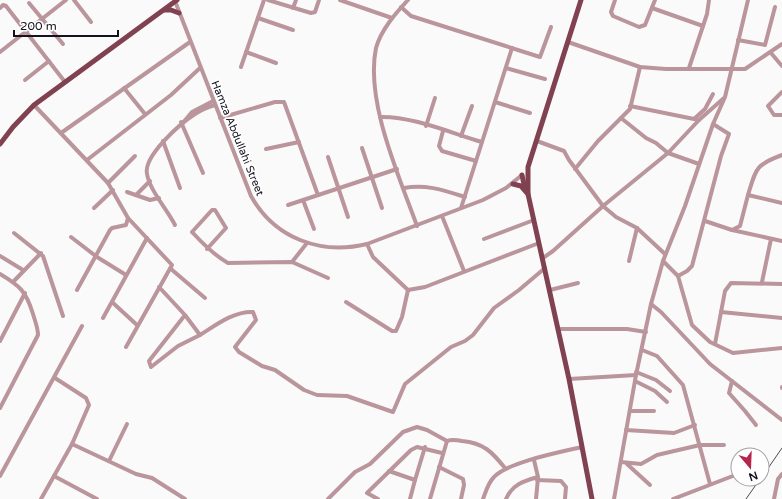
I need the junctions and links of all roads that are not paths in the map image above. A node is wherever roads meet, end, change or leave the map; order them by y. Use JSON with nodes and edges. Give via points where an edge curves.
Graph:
{"nodes":[{"id":1,"x":66,"y":0,"type":"edge"},
{"id":2,"x":74,"y":0,"type":"edge"},
{"id":3,"x":264,"y":0,"type":"edge"},
{"id":4,"x":268,"y":0,"type":"edge"},
{"id":5,"x":296,"y":0,"type":"edge"},
{"id":6,"x":319,"y":0,"type":"edge"},
{"id":7,"x":340,"y":0,"type":"edge"},
{"id":8,"x":408,"y":0,"type":"edge"},
{"id":9,"x":581,"y":0,"type":"edge"},
{"id":10,"x":615,"y":0,"type":"edge"},
{"id":11,"x":655,"y":0,"type":"edge"},
{"id":12,"x":710,"y":0,"type":"edge"},
{"id":13,"x":748,"y":0,"type":"edge"},
{"id":14,"x":176,"y":1,"type":"edge"},
{"id":15,"x":29,"y":3,"type":"dead end"},
{"id":16,"x":400,"y":7,"type":"junction"},
{"id":17,"x":774,"y":7,"type":"dead end"},
{"id":18,"x":0,"y":8,"type":"edge"},
{"id":19,"x":293,"y":8,"type":"junction"},
{"id":20,"x":652,"y":8,"type":"junction"},
{"id":21,"x":163,"y":10,"type":"junction"},
{"id":22,"x":179,"y":12,"type":"junction"},
{"id":23,"x":258,"y":18,"type":"junction"},
{"id":24,"x":392,"y":18,"type":"junction"},
{"id":25,"x":42,"y":19,"type":"junction"},
{"id":26,"x":91,"y":22,"type":"dead end"},
{"id":27,"x":703,"y":26,"type":"junction"},
{"id":28,"x":551,"y":27,"type":"dead end"},
{"id":29,"x":293,"y":30,"type":"dead end"},
{"id":30,"x":26,"y":32,"type":"junction"},
{"id":31,"x":738,"y":40,"type":"junction"},
{"id":32,"x":190,"y":42,"type":"junction"},
{"id":33,"x":568,"y":42,"type":"junction"},
{"id":34,"x":63,"y":44,"type":"dead end"},
{"id":35,"x":782,"y":44,"type":"edge"},
{"id":36,"x":512,"y":48,"type":"junction"},
{"id":37,"x":0,"y":52,"type":"edge"},
{"id":38,"x":246,"y":52,"type":"junction"},
{"id":39,"x":771,"y":53,"type":"junction"},
{"id":40,"x":49,"y":62,"type":"junction"},
{"id":41,"x":276,"y":63,"type":"dead end"},
{"id":42,"x":782,"y":66,"type":"edge"},
{"id":43,"x":241,"y":67,"type":"dead end"},
{"id":44,"x":640,"y":67,"type":"junction"},
{"id":45,"x":200,"y":68,"type":"junction"},
{"id":46,"x":506,"y":68,"type":"junction"},
{"id":47,"x":689,"y":68,"type":"junction"},
{"id":48,"x":731,"y":68,"type":"junction"},
{"id":49,"x":545,"y":79,"type":"dead end"},
{"id":50,"x":24,"y":80,"type":"dead end"},
{"id":51,"x":65,"y":82,"type":"junction"},
{"id":52,"x":124,"y":88,"type":"junction"},
{"id":53,"x":782,"y":92,"type":"edge"},
{"id":54,"x":713,"y":94,"type":"dead end"},
{"id":55,"x":725,"y":97,"type":"junction"},
{"id":56,"x":436,"y":98,"type":"dead end"},
{"id":57,"x":495,"y":102,"type":"junction"},
{"id":58,"x":214,"y":103,"type":"junction"},
{"id":59,"x":34,"y":105,"type":"junction"},
{"id":60,"x":472,"y":106,"type":"dead end"},
{"id":61,"x":630,"y":106,"type":"junction"},
{"id":62,"x":530,"y":113,"type":"dead end"},
{"id":63,"x":145,"y":114,"type":"junction"},
{"id":64,"x":782,"y":115,"type":"edge"},
{"id":65,"x":380,"y":117,"type":"junction"},
{"id":66,"x":220,"y":118,"type":"junction"},
{"id":67,"x":621,"y":118,"type":"junction"},
{"id":68,"x":696,"y":119,"type":"junction"},
{"id":69,"x":713,"y":124,"type":"junction"},
{"id":70,"x":182,"y":125,"type":"junction"},
{"id":71,"x":426,"y":126,"type":"junction"},
{"id":72,"x":443,"y":131,"type":"junction"},
{"id":73,"x":61,"y":134,"type":"junction"},
{"id":74,"x":461,"y":136,"type":"junction"},
{"id":75,"x":537,"y":140,"type":"junction"},
{"id":76,"x":163,"y":141,"type":"junction"},
{"id":77,"x":299,"y":142,"type":"junction"},
{"id":78,"x":482,"y":142,"type":"junction"},
{"id":79,"x":0,"y":144,"type":"edge"},
{"id":80,"x":362,"y":148,"type":"dead end"},
{"id":81,"x":266,"y":149,"type":"dead end"},
{"id":82,"x":668,"y":153,"type":"junction"},
{"id":83,"x":782,"y":155,"type":"edge"},
{"id":84,"x":135,"y":156,"type":"dead end"},
{"id":85,"x":328,"y":157,"type":"dead end"},
{"id":86,"x":87,"y":160,"type":"junction"},
{"id":87,"x":476,"y":162,"type":"junction"},
{"id":88,"x":699,"y":164,"type":"junction"},
{"id":89,"x":528,"y":167,"type":"junction"},
{"id":90,"x":397,"y":169,"type":"junction"},
{"id":91,"x":575,"y":169,"type":"junction"},
{"id":92,"x":203,"y":173,"type":"dead end"},
{"id":93,"x":522,"y":174,"type":"junction"},
{"id":94,"x":372,"y":177,"type":"junction"},
{"id":95,"x":528,"y":179,"type":"junction"},
{"id":96,"x":150,"y":181,"type":"junction"},
{"id":97,"x":108,"y":183,"type":"junction"},
{"id":98,"x":512,"y":184,"type":"junction"},
{"id":99,"x":180,"y":188,"type":"dead end"},
{"id":100,"x":338,"y":188,"type":"junction"},
{"id":101,"x":404,"y":188,"type":"junction"},
{"id":102,"x":525,"y":189,"type":"junction"},
{"id":103,"x":113,"y":190,"type":"junction"},
{"id":104,"x":127,"y":192,"type":"dead end"},
{"id":105,"x":528,"y":194,"type":"junction"},
{"id":106,"x":136,"y":195,"type":"junction"},
{"id":107,"x":318,"y":195,"type":"junction"},
{"id":108,"x":748,"y":195,"type":"junction"},
{"id":109,"x":465,"y":197,"type":"junction"},
{"id":110,"x":159,"y":198,"type":"junction"},
{"id":111,"x":303,"y":200,"type":"junction"},
{"id":112,"x":782,"y":203,"type":"edge"},
{"id":113,"x":288,"y":205,"type":"dead end"},
{"id":114,"x":603,"y":206,"type":"junction"},
{"id":115,"x":94,"y":208,"type":"dead end"},
{"id":116,"x":382,"y":208,"type":"dead end"},
{"id":117,"x":461,"y":208,"type":"junction"},
{"id":118,"x":442,"y":216,"type":"junction"},
{"id":119,"x":348,"y":217,"type":"dead end"},
{"id":120,"x":128,"y":218,"type":"junction"},
{"id":121,"x":534,"y":220,"type":"junction"},
{"id":122,"x":705,"y":221,"type":"junction"},
{"id":123,"x":175,"y":225,"type":"dead end"},
{"id":124,"x":417,"y":226,"type":"junction"},
{"id":125,"x":740,"y":226,"type":"junction"},
{"id":126,"x":637,"y":228,"type":"junction"},
{"id":127,"x":314,"y":229,"type":"dead end"},
{"id":128,"x":732,"y":230,"type":"junction"},
{"id":129,"x":14,"y":233,"type":"dead end"},
{"id":130,"x":746,"y":234,"type":"junction"},
{"id":131,"x":71,"y":237,"type":"dead end"},
{"id":132,"x":147,"y":238,"type":"junction"},
{"id":133,"x":484,"y":239,"type":"dead end"},
{"id":134,"x":771,"y":239,"type":"junction"},
{"id":135,"x":782,"y":241,"type":"edge"},
{"id":136,"x":539,"y":243,"type":"junction"},
{"id":137,"x":307,"y":244,"type":"junction"},
{"id":138,"x":367,"y":244,"type":"junction"},
{"id":139,"x":207,"y":249,"type":"junction"},
{"id":140,"x":41,"y":253,"type":"junction"},
{"id":141,"x":665,"y":254,"type":"junction"},
{"id":142,"x":0,"y":256,"type":"edge"},
{"id":143,"x":97,"y":257,"type":"junction"},
{"id":144,"x":543,"y":258,"type":"junction"},
{"id":145,"x":629,"y":261,"type":"dead end"},
{"id":146,"x":662,"y":261,"type":"junction"},
{"id":147,"x":292,"y":262,"type":"junction"},
{"id":148,"x":545,"y":268,"type":"junction"},
{"id":149,"x":170,"y":269,"type":"junction"},
{"id":150,"x":23,"y":270,"type":"junction"},
{"id":151,"x":464,"y":271,"type":"junction"},
{"id":152,"x":0,"y":274,"type":"edge"},
{"id":153,"x":126,"y":275,"type":"junction"},
{"id":154,"x":678,"y":276,"type":"junction"},
{"id":155,"x":328,"y":278,"type":"dead end"},
{"id":156,"x":13,"y":282,"type":"junction"},
{"id":157,"x":762,"y":282,"type":"junction"},
{"id":158,"x":578,"y":283,"type":"dead end"},
{"id":159,"x":782,"y":284,"type":"edge"},
{"id":160,"x":159,"y":287,"type":"junction"},
{"id":161,"x":77,"y":290,"type":"dead end"},
{"id":162,"x":408,"y":290,"type":"junction"},
{"id":163,"x":550,"y":290,"type":"junction"},
{"id":164,"x":25,"y":293,"type":"junction"},
{"id":165,"x":205,"y":298,"type":"dead end"},
{"id":166,"x":112,"y":302,"type":"junction"},
{"id":167,"x":346,"y":302,"type":"dead end"},
{"id":168,"x":651,"y":304,"type":"junction"},
{"id":169,"x":721,"y":312,"type":"junction"},
{"id":170,"x":185,"y":315,"type":"junction"},
{"id":171,"x":63,"y":316,"type":"dead end"},
{"id":172,"x":103,"y":318,"type":"dead end"},
{"id":173,"x":782,"y":318,"type":"edge"},
{"id":174,"x":137,"y":325,"type":"junction"},
{"id":175,"x":82,"y":326,"type":"dead end"},
{"id":176,"x":558,"y":329,"type":"junction"},
{"id":177,"x":646,"y":332,"type":"junction"},
{"id":178,"x":200,"y":334,"type":"junction"},
{"id":179,"x":0,"y":341,"type":"edge"},
{"id":180,"x":715,"y":344,"type":"junction"},
{"id":181,"x":126,"y":347,"type":"dead end"},
{"id":182,"x":782,"y":348,"type":"edge"},
{"id":183,"x":642,"y":350,"type":"junction"},
{"id":184,"x":636,"y":374,"type":"junction"},
{"id":185,"x":55,"y":378,"type":"junction"},
{"id":186,"x":569,"y":379,"type":"junction"},
{"id":187,"x":634,"y":381,"type":"junction"},
{"id":188,"x":732,"y":381,"type":"junction"},
{"id":189,"x":670,"y":391,"type":"dead end"},
{"id":190,"x":667,"y":402,"type":"dead end"},
{"id":191,"x":0,"y":408,"type":"edge"},
{"id":192,"x":630,"y":411,"type":"junction"},
{"id":193,"x":654,"y":411,"type":"dead end"},
{"id":194,"x":782,"y":420,"type":"edge"},
{"id":195,"x":127,"y":424,"type":"dead end"},
{"id":196,"x":694,"y":425,"type":"junction"},
{"id":197,"x":756,"y":425,"type":"dead end"},
{"id":198,"x":626,"y":430,"type":"junction"},
{"id":199,"x":447,"y":441,"type":"junction"},
{"id":200,"x":72,"y":444,"type":"junction"},
{"id":201,"x":700,"y":445,"type":"junction"},
{"id":202,"x":724,"y":445,"type":"dead end"},
{"id":203,"x":424,"y":447,"type":"junction"},
{"id":204,"x":582,"y":447,"type":"junction"},
{"id":205,"x":442,"y":453,"type":"junction"},
{"id":206,"x":534,"y":460,"type":"junction"},
{"id":207,"x":109,"y":461,"type":"junction"},
{"id":208,"x":621,"y":462,"type":"junction"},
{"id":209,"x":627,"y":463,"type":"junction"},
{"id":210,"x":439,"y":467,"type":"junction"},
{"id":211,"x":505,"y":468,"type":"junction"},
{"id":212,"x":389,"y":471,"type":"junction"},
{"id":213,"x":782,"y":474,"type":"edge"},
{"id":214,"x":0,"y":476,"type":"edge"},
{"id":215,"x":54,"y":476,"type":"junction"},
{"id":216,"x":730,"y":477,"type":"edge"},
{"id":217,"x":538,"y":479,"type":"junction"},
{"id":218,"x":415,"y":480,"type":"junction"},
{"id":219,"x":710,"y":484,"type":"junction"},
{"id":220,"x":650,"y":485,"type":"dead end"},
{"id":221,"x":41,"y":499,"type":"edge"},
{"id":222,"x":97,"y":499,"type":"edge"},
{"id":223,"x":185,"y":499,"type":"edge"},
{"id":224,"x":328,"y":499,"type":"edge"},
{"id":225,"x":378,"y":499,"type":"edge"},
{"id":226,"x":410,"y":499,"type":"edge"},
{"id":227,"x":430,"y":499,"type":"edge"},
{"id":228,"x":461,"y":499,"type":"edge"},
{"id":229,"x":483,"y":499,"type":"edge"},
{"id":230,"x":506,"y":499,"type":"edge"},
{"id":231,"x":536,"y":499,"type":"edge"},
{"id":232,"x":565,"y":499,"type":"edge"},
{"id":233,"x":592,"y":499,"type":"edge"},
{"id":234,"x":614,"y":499,"type":"edge"},
{"id":235,"x":673,"y":499,"type":"edge"},
{"id":236,"x":774,"y":499,"type":"edge"}],
"edges":[{"from":1,"to":25,"type":"street"},
{"from":2,"to":26,"type":"street"},
{"from":3,"to":23,"type":"street"},
{"from":4,"to":19,"type":"street"},
{"from":5,"to":19,"type":"street"},
{"from":6,"to":19,"type":"street","via":[[313,13]]},
{"from":7,"to":24,"type":"street"},
{"from":8,"to":16,"type":"street"},
{"from":9,"to":33,"type":"main road"},
{"from":10,"to":20,"type":"street","via":[[611,12],[613,16],[639,27],[645,25]]},
{"from":11,"to":20,"type":"street"},
{"from":12,"to":27,"type":"street"},
{"from":13,"to":31,"type":"street"},
{"from":14,"to":21,"type":"main road"},
{"from":14,"to":22,"type":"street","name":"Hamza Abdullahi Street"},
{"from":15,"to":25,"type":"street"},
{"from":16,"to":24,"type":"street"},
{"from":16,"to":36,"type":"street","via":[[411,16]]},
{"from":17,"to":31,"type":"street","via":[[764,45]]},
{"from":18,"to":30,"type":"street","via":[[6,6]]},
{"from":20,"to":27,"type":"street"},
{"from":21,"to":22,"type":"main road"},
{"from":21,"to":51,"type":"main road"},
{"from":22,"to":32,"type":"street","name":"Hamza Abdullahi Street"},
{"from":23,"to":29,"type":"street"},
{"from":23,"to":38,"type":"street"},
{"from":24,"to":65,"type":"street","via":[[376,48],[374,81]]},
{"from":25,"to":30,"type":"street"},
{"from":25,"to":34,"type":"street"},
{"from":27,"to":47,"type":"street"},
{"from":28,"to":36,"type":"street","via":[[541,56]]},
{"from":30,"to":37,"type":"street"},
{"from":30,"to":40,"type":"street"},
{"from":31,"to":48,"type":"street"},
{"from":32,"to":45,"type":"street","name":"Hamza Abdullahi Street"},
{"from":32,"to":52,"type":"street"},
{"from":33,"to":44,"type":"street"},
{"from":33,"to":75,"type":"main road"},
{"from":35,"to":39,"type":"street"},
{"from":36,"to":46,"type":"street"},
{"from":38,"to":41,"type":"street"},
{"from":38,"to":43,"type":"street"},
{"from":39,"to":42,"type":"street"},
{"from":39,"to":48,"type":"street","via":[[748,68]]},
{"from":40,"to":50,"type":"street"},
{"from":40,"to":51,"type":"street"},
{"from":44,"to":47,"type":"street"},
{"from":44,"to":61,"type":"street"},
{"from":45,"to":58,"type":"street","name":"Hamza Abdullahi Street"},
{"from":45,"to":63,"type":"street","via":[[171,95]]},
{"from":46,"to":49,"type":"street"},
{"from":46,"to":57,"type":"street"},
{"from":47,"to":48,"type":"street"},
{"from":48,"to":55,"type":"street"},
{"from":51,"to":59,"type":"main road"},
{"from":52,"to":63,"type":"street"},
{"from":52,"to":73,"type":"street"},
{"from":53,"to":64,"type":"street","via":[[768,106],[774,115]]},
{"from":54,"to":68,"type":"street"},
{"from":55,"to":68,"type":"street"},
{"from":55,"to":69,"type":"street"},
{"from":56,"to":71,"type":"street"},
{"from":57,"to":62,"type":"street"},
{"from":57,"to":78,"type":"street"},
{"from":58,"to":66,"type":"street","name":"Hamza Abdullahi Street"},
{"from":58,"to":70,"type":"street"},
{"from":59,"to":73,"type":"street"},
{"from":59,"to":79,"type":"main road"},
{"from":60,"to":74,"type":"street"},
{"from":61,"to":67,"type":"street"},
{"from":61,"to":68,"type":"street"},
{"from":63,"to":86,"type":"street"},
{"from":65,"to":71,"type":"street","via":[[393,117]]},
{"from":65,"to":90,"type":"street"},
{"from":66,"to":77,"type":"street","via":[[275,102],[284,102]]},
{"from":66,"to":137,"type":"street","name":"Hamza Abdullahi Street","via":[[256,207],[278,228]]},
{"from":67,"to":82,"type":"street"},
{"from":67,"to":91,"type":"street"},
{"from":68,"to":82,"type":"street"},
{"from":69,"to":88,"type":"street"},
{"from":69,"to":122,"type":"street","via":[[729,134]]},
{"from":70,"to":76,"type":"street"},
{"from":70,"to":92,"type":"street"},
{"from":71,"to":72,"type":"street"},
{"from":72,"to":74,"type":"street"},
{"from":72,"to":87,"type":"street","via":[[439,146],[442,151]]},
{"from":73,"to":86,"type":"street"},
{"from":74,"to":78,"type":"street"},
{"from":75,"to":89,"type":"main road"},
{"from":75,"to":91,"type":"street","via":[[561,148]]},
{"from":76,"to":96,"type":"street","via":[[147,166]]},
{"from":76,"to":99,"type":"street"},
{"from":77,"to":81,"type":"street"},
{"from":77,"to":107,"type":"street"},
{"from":78,"to":87,"type":"street"},
{"from":80,"to":94,"type":"street"},
{"from":82,"to":88,"type":"street"},
{"from":82,"to":114,"type":"street"},
{"from":83,"to":108,"type":"street","via":[[756,169]]},
{"from":84,"to":97,"type":"street"},
{"from":85,"to":100,"type":"street"},
{"from":86,"to":97,"type":"street"},
{"from":87,"to":109,"type":"street"},
{"from":88,"to":141,"type":"street"},
{"from":89,"to":93,"type":"main road"},
{"from":89,"to":95,"type":"main road"},
{"from":90,"to":94,"type":"street"},
{"from":90,"to":101,"type":"street"},
{"from":91,"to":114,"type":"street"},
{"from":93,"to":95,"type":"main road"},
{"from":93,"to":98,"type":"street","name":"Hamza Abdullahi Street"},
{"from":93,"to":102,"type":"main road"},
{"from":94,"to":100,"type":"street"},
{"from":94,"to":116,"type":"street"},
{"from":95,"to":105,"type":"main road"},
{"from":96,"to":106,"type":"street"},
{"from":96,"to":110,"type":"street"},
{"from":97,"to":103,"type":"street"},
{"from":98,"to":102,"type":"main road"},
{"from":98,"to":117,"type":"street","name":"Hamza Abdullahi Street","via":[[483,200]]},
{"from":100,"to":107,"type":"street"},
{"from":100,"to":119,"type":"street"},
{"from":101,"to":109,"type":"street","via":[[430,186]]},
{"from":101,"to":124,"type":"street"},
{"from":102,"to":105,"type":"main road"},
{"from":103,"to":115,"type":"street"},
{"from":103,"to":120,"type":"street"},
{"from":104,"to":106,"type":"street"},
{"from":105,"to":121,"type":"main road"},
{"from":106,"to":110,"type":"street","via":[[150,200]]},
{"from":107,"to":111,"type":"street"},
{"from":108,"to":112,"type":"street"},
{"from":108,"to":125,"type":"street"},
{"from":109,"to":117,"type":"street"},
{"from":110,"to":123,"type":"street"},
{"from":111,"to":113,"type":"street"},
{"from":111,"to":127,"type":"street"},
{"from":114,"to":126,"type":"street","via":[[616,217]]},
{"from":114,"to":144,"type":"street"},
{"from":117,"to":118,"type":"street","name":"Hamza Abdullahi Street"},
{"from":118,"to":124,"type":"street","name":"Hamza Abdullahi Street"},
{"from":118,"to":151,"type":"street"},
{"from":120,"to":132,"type":"street"},
{"from":120,"to":143,"type":"street","via":[[126,225],[110,230]]},
{"from":121,"to":133,"type":"street"},
{"from":121,"to":136,"type":"main road"},
{"from":122,"to":128,"type":"street"},
{"from":122,"to":154,"type":"street","via":[[692,266]]},
{"from":124,"to":138,"type":"street","name":"Hamza Abdullahi Street"},
{"from":125,"to":128,"type":"street"},
{"from":125,"to":130,"type":"street"},
{"from":126,"to":141,"type":"street"},
{"from":126,"to":145,"type":"street"},
{"from":128,"to":130,"type":"street"},
{"from":129,"to":140,"type":"street"},
{"from":130,"to":134,"type":"street"},
{"from":131,"to":143,"type":"street"},
{"from":132,"to":149,"type":"street","via":[[171,262]]},
{"from":132,"to":153,"type":"street"},
{"from":134,"to":135,"type":"street"},
{"from":134,"to":157,"type":"street"},
{"from":136,"to":144,"type":"main road"},
{"from":136,"to":151,"type":"street"},
{"from":137,"to":138,"type":"street","name":"Hamza Abdullahi Street","via":[[342,249]]},
{"from":137,"to":147,"type":"street"},
{"from":138,"to":162,"type":"street","via":[[376,260]]},
{"from":139,"to":139,"type":"street","via":[[226,228],[212,210],[192,232]]},
{"from":139,"to":147,"type":"street","via":[[228,263]]},
{"from":140,"to":150,"type":"street"},
{"from":140,"to":171,"type":"street"},
{"from":141,"to":146,"type":"street"},
{"from":142,"to":150,"type":"street"},
{"from":143,"to":153,"type":"street"},
{"from":143,"to":161,"type":"street"},
{"from":144,"to":148,"type":"main road"},
{"from":146,"to":154,"type":"street"},
{"from":146,"to":168,"type":"street"},
{"from":147,"to":155,"type":"street"},
{"from":148,"to":163,"type":"main road"},
{"from":148,"to":178,"type":"street","via":[[494,308],[473,335],[451,347],[405,384],[393,412],[347,396],[317,395],[304,390],[275,370],[262,366],[239,352],[235,347],[256,320],[253,312],[229,317]]},
{"from":149,"to":160,"type":"street"},
{"from":149,"to":165,"type":"street"},
{"from":150,"to":156,"type":"street"},
{"from":151,"to":162,"type":"street"},
{"from":152,"to":156,"type":"street"},
{"from":153,"to":166,"type":"street"},
{"from":154,"to":180,"type":"street","via":[[692,326]]},
{"from":156,"to":164,"type":"street"},
{"from":157,"to":159,"type":"street"},
{"from":157,"to":169,"type":"street","via":[[731,283],[725,291]]},
{"from":158,"to":163,"type":"street"},
{"from":160,"to":170,"type":"street"},
{"from":160,"to":174,"type":"street"},
{"from":162,"to":167,"type":"street","via":[[396,331],[392,331]]},
{"from":163,"to":176,"type":"main road"},
{"from":164,"to":179,"type":"street"},
{"from":164,"to":191,"type":"street","via":[[38,335]]},
{"from":166,"to":172,"type":"street"},
{"from":166,"to":174,"type":"street"},
{"from":168,"to":177,"type":"street"},
{"from":168,"to":188,"type":"street","via":[[710,364]]},
{"from":169,"to":173,"type":"street"},
{"from":169,"to":180,"type":"street"},
{"from":170,"to":178,"type":"street"},
{"from":170,"to":178,"type":"street","via":[[149,361],[150,367],[178,346]]},
{"from":174,"to":181,"type":"street"},
{"from":175,"to":185,"type":"street"},
{"from":176,"to":177,"type":"street","via":[[627,329]]},
{"from":176,"to":186,"type":"main road"},
{"from":177,"to":183,"type":"street"},
{"from":180,"to":182,"type":"street","via":[[733,353]]},
{"from":183,"to":184,"type":"street"},
{"from":183,"to":196,"type":"street","via":[[656,356],[681,382]]},
{"from":184,"to":186,"type":"street"},
{"from":184,"to":187,"type":"street"},
{"from":184,"to":189,"type":"street","via":[[656,380]]},
{"from":185,"to":200,"type":"street","via":[[86,398],[90,405]]},
{"from":185,"to":214,"type":"street"},
{"from":186,"to":204,"type":"main road"},
{"from":187,"to":190,"type":"street","via":[[655,391]]},
{"from":187,"to":192,"type":"street"},
{"from":188,"to":194,"type":"street"},
{"from":188,"to":197,"type":"street","via":[[729,393]]},
{"from":192,"to":193,"type":"street"},
{"from":192,"to":198,"type":"street"},
{"from":195,"to":207,"type":"street"},
{"from":196,"to":198,"type":"street","via":[[674,433]]},
{"from":196,"to":201,"type":"street"},
{"from":198,"to":208,"type":"street"},
{"from":199,"to":205,"type":"street"},
{"from":199,"to":211,"type":"street","via":[[481,445]]},
{"from":199,"to":224,"type":"street","via":[[417,427],[403,432],[370,464],[355,472]]},
{"from":200,"to":207,"type":"street"},
{"from":200,"to":215,"type":"street"},
{"from":201,"to":202,"type":"street"},
{"from":201,"to":209,"type":"street","via":[[657,455],[641,464]]},
{"from":201,"to":219,"type":"street"},
{"from":203,"to":205,"type":"street"},
{"from":203,"to":212,"type":"street","via":[[411,450]]},
{"from":203,"to":218,"type":"street"},
{"from":204,"to":206,"type":"street"},
{"from":204,"to":233,"type":"main road"},
{"from":205,"to":210,"type":"street"},
{"from":206,"to":211,"type":"street"},
{"from":206,"to":217,"type":"street"},
{"from":207,"to":223,"type":"street","via":[[143,477],[152,478]]},
{"from":208,"to":209,"type":"street"},
{"from":208,"to":234,"type":"street"},
{"from":209,"to":220,"type":"street"},
{"from":210,"to":227,"type":"street"},
{"from":210,"to":228,"type":"street","via":[[463,479]]},
{"from":211,"to":229,"type":"street","via":[[494,476]]},
{"from":212,"to":218,"type":"street"},
{"from":212,"to":225,"type":"street","via":[[367,493]]},
{"from":213,"to":236,"type":"street"},
{"from":215,"to":221,"type":"street"},
{"from":215,"to":222,"type":"street"},
{"from":216,"to":219,"type":"street"},
{"from":217,"to":230,"type":"street","via":[[525,480],[513,487]]},
{"from":217,"to":231,"type":"street"},
{"from":217,"to":232,"type":"street","via":[[561,481],[566,487]]},
{"from":218,"to":226,"type":"street"},
{"from":219,"to":235,"type":"street"}]}
